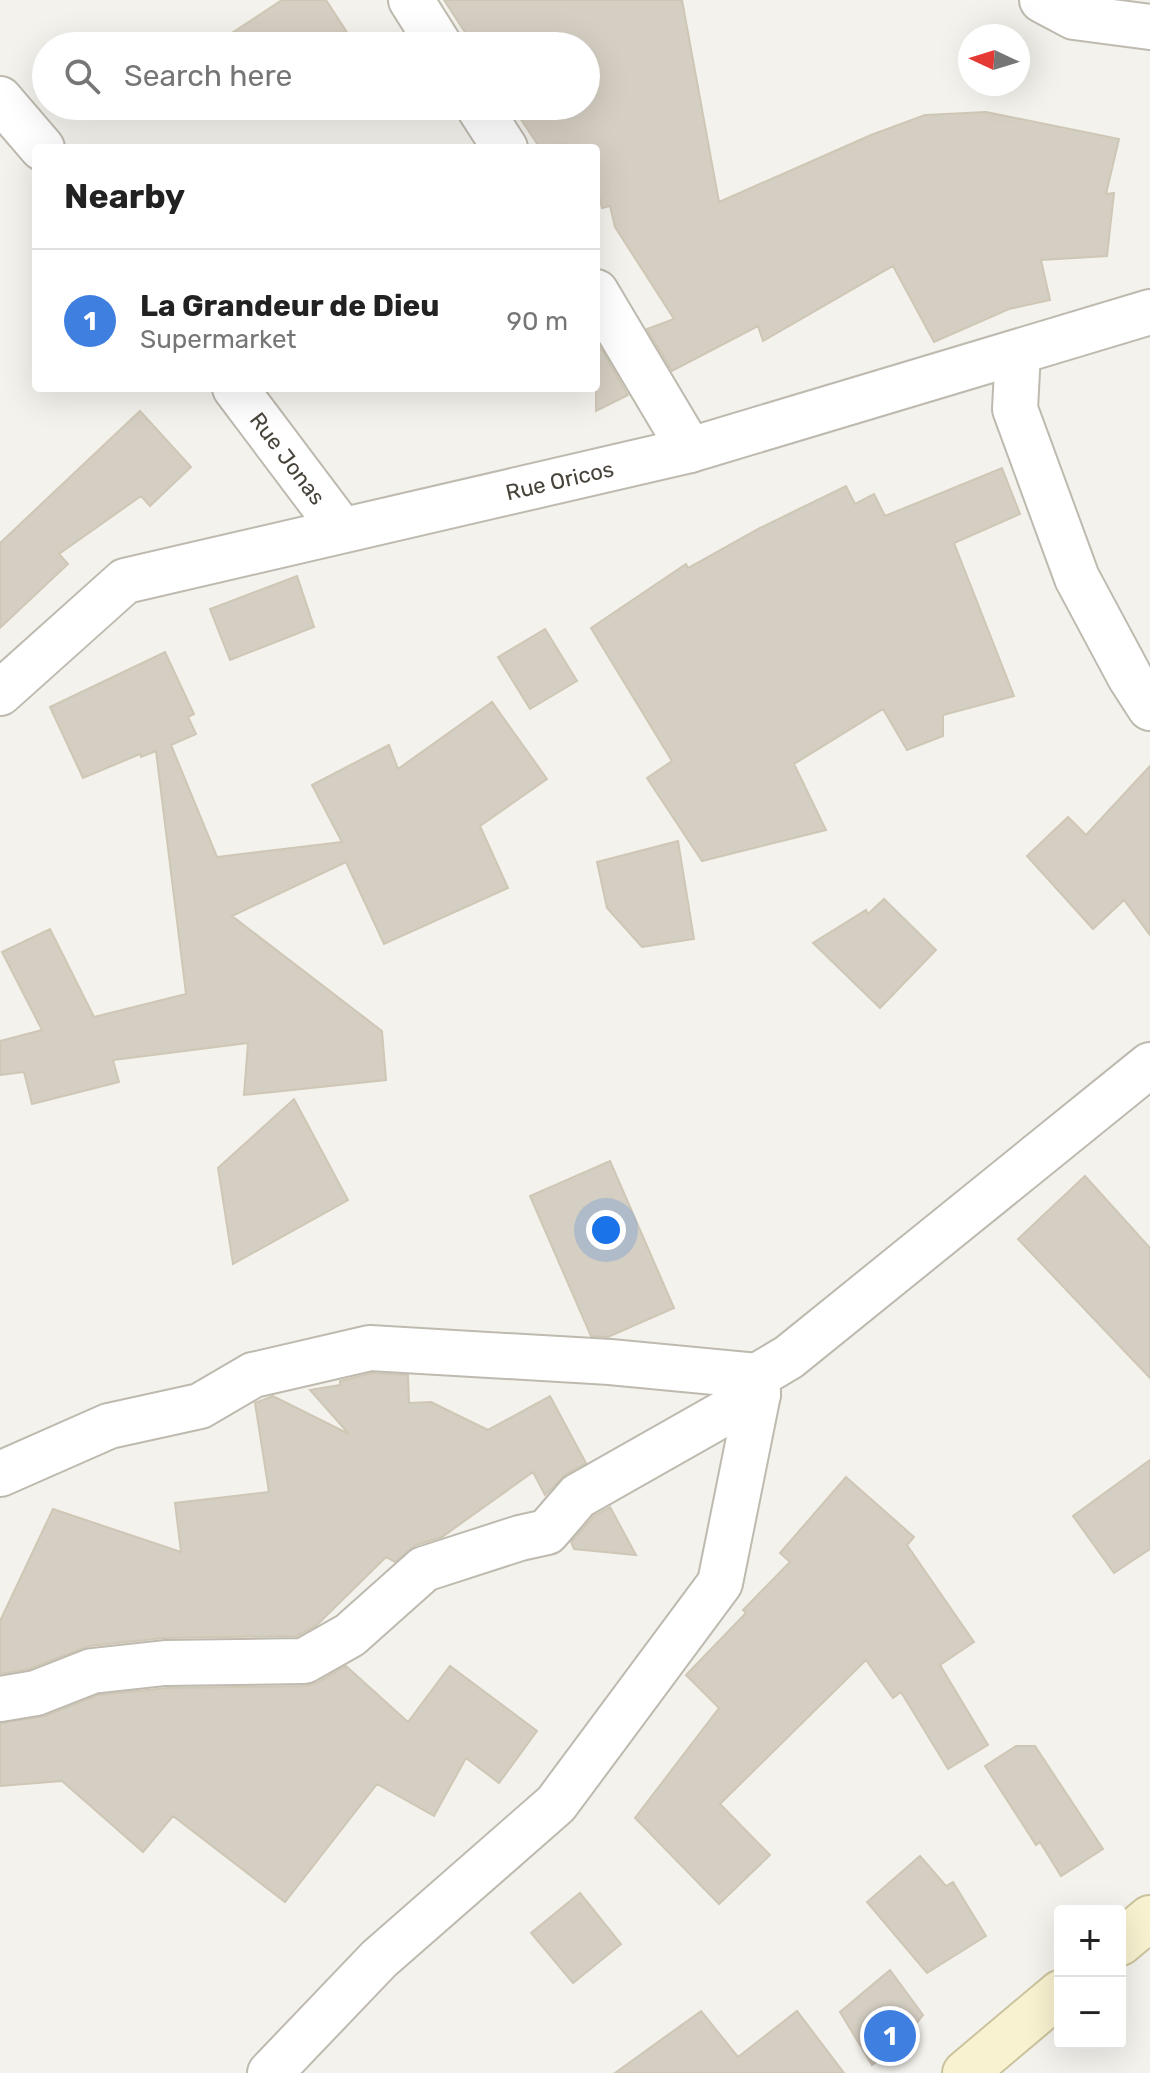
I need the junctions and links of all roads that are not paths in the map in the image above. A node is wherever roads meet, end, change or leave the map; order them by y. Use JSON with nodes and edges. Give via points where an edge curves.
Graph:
{"nodes":[{"id":1,"x":411,"y":0,"type":"edge"},
{"id":2,"x":1042,"y":0,"type":"edge"},
{"id":3,"x":1150,"y":27,"type":"edge"},
{"id":4,"x":431,"y":32,"type":"edge"},
{"id":5,"x":0,"y":99,"type":"edge"},
{"id":6,"x":487,"y":120,"type":"edge"},
{"id":7,"x":39,"y":144,"type":"edge"},
{"id":8,"x":502,"y":144,"type":"edge"},
{"id":9,"x":600,"y":299,"type":"edge"},
{"id":10,"x":1150,"y":312,"type":"edge"},
{"id":11,"x":1018,"y":352,"type":"junction"},
{"id":12,"x":238,"y":392,"type":"edge"},
{"id":13,"x":690,"y":450,"type":"junction"},
{"id":14,"x":341,"y":529,"type":"junction"},
{"id":15,"x":0,"y":693,"type":"edge"},
{"id":16,"x":1150,"y":708,"type":"edge"},
{"id":17,"x":1150,"y":1065,"type":"edge"},
{"id":18,"x":758,"y":1385,"type":"junction"},
{"id":19,"x":0,"y":1474,"type":"edge"},
{"id":20,"x":0,"y":1699,"type":"edge"},
{"id":21,"x":1150,"y":1918,"type":"edge"},
{"id":22,"x":1126,"y":1938,"type":"edge"},
{"id":23,"x":1054,"y":1998,"type":"edge"},
{"id":24,"x":270,"y":2073,"type":"edge"},
{"id":25,"x":965,"y":2073,"type":"edge"}],
"edges":[{"from":1,"to":4,"type":"street"},
{"from":2,"to":3,"type":"street","via":[[1074,17]]},
{"from":5,"to":7,"type":"street"},
{"from":6,"to":8,"type":"street"},
{"from":9,"to":13,"type":"street"},
{"from":10,"to":11,"type":"street","name":"Rue Oricos"},
{"from":11,"to":13,"type":"street","name":"Rue Oricos"},
{"from":11,"to":16,"type":"street","via":[[1015,409],[1072,564]]},
{"from":12,"to":14,"type":"street","name":"Rue Jonas"},
{"from":13,"to":14,"type":"street","name":"Rue Oricos"},
{"from":14,"to":15,"type":"street","name":"Rue Oricos","via":[[125,581]]},
{"from":17,"to":18,"type":"street"},
{"from":18,"to":19,"type":"street","via":[[610,1362],[370,1348],[253,1375],[200,1406],[109,1426]]},
{"from":18,"to":20,"type":"street","via":[[578,1496],[547,1532],[424,1569],[350,1635],[304,1661],[165,1663],[92,1671],[36,1693]]},
{"from":18,"to":24,"type":"street","via":[[720,1583],[556,1804],[379,1959]]},
{"from":21,"to":22,"type":"street"},
{"from":23,"to":25,"type":"street"}]}
